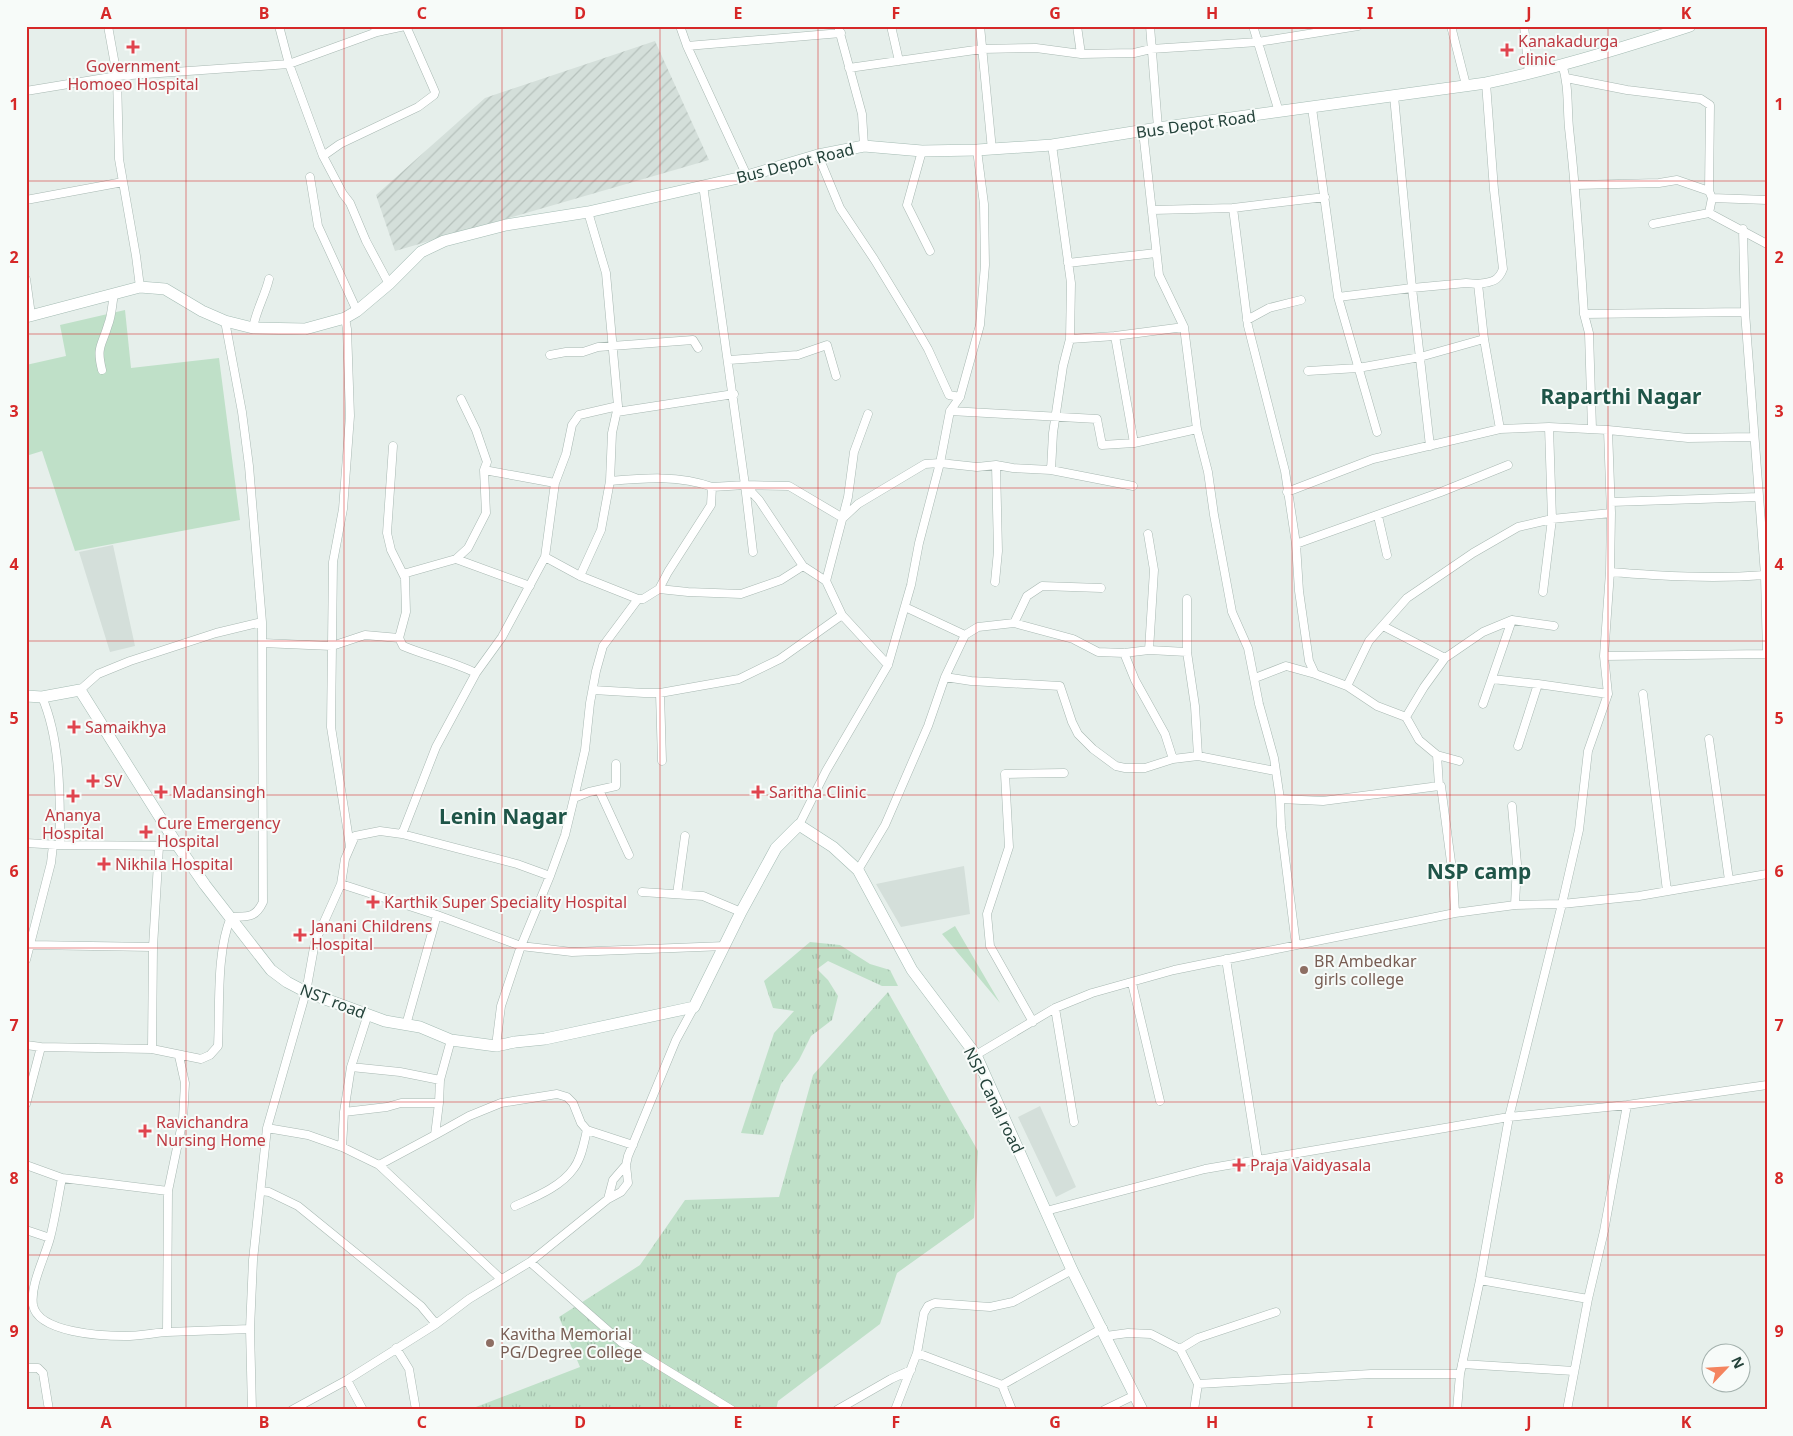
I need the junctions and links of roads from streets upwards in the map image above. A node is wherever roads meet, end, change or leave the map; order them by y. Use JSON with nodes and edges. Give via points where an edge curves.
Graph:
{"nodes":[{"id":1,"x":108,"y":26,"type":"edge"},
{"id":2,"x":279,"y":26,"type":"edge"},
{"id":3,"x":405,"y":26,"type":"edge"},
{"id":4,"x":680,"y":26,"type":"edge"},
{"id":5,"x":891,"y":26,"type":"edge"},
{"id":6,"x":980,"y":26,"type":"edge"},
{"id":7,"x":1077,"y":26,"type":"edge"},
{"id":8,"x":1150,"y":26,"type":"edge"},
{"id":9,"x":1253,"y":26,"type":"edge"},
{"id":10,"x":1358,"y":26,"type":"edge"},
{"id":11,"x":1450,"y":26,"type":"edge"},
{"id":12,"x":1524,"y":26,"type":"edge"},
{"id":13,"x":1690,"y":26,"type":"edge"},
{"id":14,"x":376,"y":29,"type":"edge"},
{"id":15,"x":839,"y":30,"type":"edge"},
{"id":16,"x":1258,"y":42,"type":"junction"},
{"id":17,"x":687,"y":46,"type":"junction"},
{"id":18,"x":982,"y":49,"type":"junction"},
{"id":19,"x":1151,"y":49,"type":"junction"},
{"id":20,"x":1081,"y":54,"type":"junction"},
{"id":21,"x":899,"y":61,"type":"junction"},
{"id":22,"x":289,"y":64,"type":"junction"},
{"id":23,"x":1562,"y":64,"type":"junction"},
{"id":24,"x":849,"y":68,"type":"junction"},
{"id":25,"x":1529,"y":74,"type":"junction"},
{"id":26,"x":117,"y":76,"type":"junction"},
{"id":27,"x":1566,"y":78,"type":"junction"},
{"id":28,"x":1486,"y":83,"type":"junction"},
{"id":29,"x":1466,"y":85,"type":"junction"},
{"id":30,"x":26,"y":91,"type":"edge"},
{"id":31,"x":1394,"y":96,"type":"junction"},
{"id":32,"x":1312,"y":108,"type":"junction"},
{"id":33,"x":1279,"y":112,"type":"junction"},
{"id":34,"x":1158,"y":128,"type":"junction"},
{"id":35,"x":1143,"y":131,"type":"junction"},
{"id":36,"x":1052,"y":145,"type":"junction"},
{"id":37,"x":864,"y":146,"type":"junction"},
{"id":38,"x":977,"y":150,"type":"junction"},
{"id":39,"x":992,"y":150,"type":"junction"},
{"id":40,"x":922,"y":151,"type":"junction"},
{"id":41,"x":818,"y":155,"type":"junction"},
{"id":42,"x":323,"y":156,"type":"junction"},
{"id":43,"x":747,"y":176,"type":"junction"},
{"id":44,"x":310,"y":177,"type":"dead end"},
{"id":45,"x":123,"y":182,"type":"junction"},
{"id":46,"x":703,"y":185,"type":"junction"},
{"id":47,"x":1576,"y":185,"type":"junction"},
{"id":48,"x":1711,"y":194,"type":"junction"},
{"id":49,"x":1325,"y":197,"type":"junction"},
{"id":50,"x":26,"y":200,"type":"edge"},
{"id":51,"x":1767,"y":200,"type":"edge"},
{"id":52,"x":1233,"y":208,"type":"junction"},
{"id":53,"x":1153,"y":210,"type":"junction"},
{"id":54,"x":588,"y":212,"type":"junction"},
{"id":55,"x":1709,"y":213,"type":"junction"},
{"id":56,"x":1653,"y":224,"type":"dead end"},
{"id":57,"x":1742,"y":229,"type":"junction"},
{"id":58,"x":1767,"y":244,"type":"edge"},
{"id":59,"x":930,"y":251,"type":"dead end"},
{"id":60,"x":1156,"y":253,"type":"junction"},
{"id":61,"x":1068,"y":263,"type":"junction"},
{"id":62,"x":26,"y":279,"type":"edge"},
{"id":63,"x":269,"y":279,"type":"dead end"},
{"id":64,"x":390,"y":284,"type":"junction"},
{"id":65,"x":1478,"y":284,"type":"junction"},
{"id":66,"x":140,"y":287,"type":"junction"},
{"id":67,"x":1412,"y":288,"type":"junction"},
{"id":68,"x":114,"y":294,"type":"junction"},
{"id":69,"x":1338,"y":297,"type":"junction"},
{"id":70,"x":1301,"y":300,"type":"dead end"},
{"id":71,"x":357,"y":311,"type":"junction"},
{"id":72,"x":1745,"y":312,"type":"junction"},
{"id":73,"x":1584,"y":314,"type":"junction"},
{"id":74,"x":29,"y":316,"type":"edge"},
{"id":75,"x":345,"y":318,"type":"junction"},
{"id":76,"x":1247,"y":320,"type":"junction"},
{"id":77,"x":226,"y":321,"type":"junction"},
{"id":78,"x":1184,"y":327,"type":"junction"},
{"id":79,"x":253,"y":328,"type":"junction"},
{"id":80,"x":1115,"y":336,"type":"junction"},
{"id":81,"x":1070,"y":339,"type":"junction"},
{"id":82,"x":1484,"y":339,"type":"junction"},
{"id":83,"x":613,"y":346,"type":"junction"},
{"id":84,"x":698,"y":348,"type":"dead end"},
{"id":85,"x":550,"y":355,"type":"dead end"},
{"id":86,"x":1420,"y":357,"type":"junction"},
{"id":87,"x":729,"y":360,"type":"junction"},
{"id":88,"x":1358,"y":368,"type":"junction"},
{"id":89,"x":102,"y":370,"type":"dead end"},
{"id":90,"x":1308,"y":371,"type":"dead end"},
{"id":91,"x":836,"y":376,"type":"dead end"},
{"id":92,"x":734,"y":394,"type":"junction"},
{"id":93,"x":960,"y":397,"type":"junction"},
{"id":94,"x":461,"y":399,"type":"dead end"},
{"id":95,"x":617,"y":409,"type":"junction"},
{"id":96,"x":950,"y":411,"type":"junction"},
{"id":97,"x":868,"y":414,"type":"dead end"},
{"id":98,"x":1056,"y":416,"type":"junction"},
{"id":99,"x":1549,"y":427,"type":"junction"},
{"id":100,"x":1197,"y":429,"type":"junction"},
{"id":101,"x":1500,"y":429,"type":"junction"},
{"id":102,"x":1592,"y":429,"type":"junction"},
{"id":103,"x":1608,"y":430,"type":"junction"},
{"id":104,"x":1377,"y":432,"type":"dead end"},
{"id":105,"x":1754,"y":437,"type":"junction"},
{"id":106,"x":1134,"y":443,"type":"junction"},
{"id":107,"x":393,"y":446,"type":"dead end"},
{"id":108,"x":1430,"y":446,"type":"junction"},
{"id":109,"x":940,"y":463,"type":"junction"},
{"id":110,"x":996,"y":465,"type":"junction"},
{"id":111,"x":1508,"y":465,"type":"dead end"},
{"id":112,"x":484,"y":470,"type":"junction"},
{"id":113,"x":1051,"y":470,"type":"junction"},
{"id":114,"x":610,"y":481,"type":"junction"},
{"id":115,"x":555,"y":483,"type":"junction"},
{"id":116,"x":746,"y":485,"type":"junction"},
{"id":117,"x":1133,"y":486,"type":"dead end"},
{"id":118,"x":712,"y":487,"type":"junction"},
{"id":119,"x":1763,"y":487,"type":"edge"},
{"id":120,"x":1287,"y":492,"type":"junction"},
{"id":121,"x":1759,"y":497,"type":"junction"},
{"id":122,"x":1611,"y":502,"type":"junction"},
{"id":123,"x":1611,"y":513,"type":"junction"},
{"id":124,"x":1378,"y":516,"type":"junction"},
{"id":125,"x":843,"y":518,"type":"junction"},
{"id":126,"x":1552,"y":519,"type":"junction"},
{"id":127,"x":1148,"y":534,"type":"dead end"},
{"id":128,"x":1296,"y":544,"type":"junction"},
{"id":129,"x":752,"y":552,"type":"dead end"},
{"id":130,"x":1387,"y":555,"type":"dead end"},
{"id":131,"x":545,"y":557,"type":"junction"},
{"id":132,"x":456,"y":559,"type":"junction"},
{"id":133,"x":803,"y":566,"type":"junction"},
{"id":134,"x":1610,"y":572,"type":"junction"},
{"id":135,"x":402,"y":574,"type":"junction"},
{"id":136,"x":1765,"y":575,"type":"junction"},
{"id":137,"x":580,"y":576,"type":"junction"},
{"id":138,"x":826,"y":581,"type":"junction"},
{"id":139,"x":995,"y":582,"type":"dead end"},
{"id":140,"x":1766,"y":584,"type":"edge"},
{"id":141,"x":530,"y":586,"type":"junction"},
{"id":142,"x":1101,"y":588,"type":"dead end"},
{"id":143,"x":659,"y":589,"type":"junction"},
{"id":144,"x":1544,"y":592,"type":"dead end"},
{"id":145,"x":638,"y":599,"type":"junction"},
{"id":146,"x":1187,"y":599,"type":"dead end"},
{"id":147,"x":905,"y":607,"type":"junction"},
{"id":148,"x":842,"y":615,"type":"junction"},
{"id":149,"x":1512,"y":620,"type":"junction"},
{"id":150,"x":262,"y":622,"type":"junction"},
{"id":151,"x":1014,"y":623,"type":"junction"},
{"id":152,"x":1383,"y":626,"type":"junction"},
{"id":153,"x":1554,"y":626,"type":"dead end"},
{"id":154,"x":965,"y":635,"type":"junction"},
{"id":155,"x":399,"y":638,"type":"junction"},
{"id":156,"x":262,"y":643,"type":"junction"},
{"id":157,"x":332,"y":646,"type":"junction"},
{"id":158,"x":1149,"y":650,"type":"junction"},
{"id":159,"x":1188,"y":652,"type":"junction"},
{"id":160,"x":1124,"y":653,"type":"junction"},
{"id":161,"x":1767,"y":654,"type":"edge"},
{"id":162,"x":1604,"y":656,"type":"junction"},
{"id":163,"x":1445,"y":658,"type":"junction"},
{"id":164,"x":888,"y":665,"type":"junction"},
{"id":165,"x":476,"y":673,"type":"junction"},
{"id":166,"x":1315,"y":674,"type":"junction"},
{"id":167,"x":945,"y":677,"type":"junction"},
{"id":168,"x":1255,"y":678,"type":"junction"},
{"id":169,"x":1492,"y":679,"type":"junction"},
{"id":170,"x":1538,"y":684,"type":"junction"},
{"id":171,"x":1347,"y":686,"type":"junction"},
{"id":172,"x":80,"y":690,"type":"junction"},
{"id":173,"x":593,"y":690,"type":"junction"},
{"id":174,"x":660,"y":693,"type":"junction"},
{"id":175,"x":1608,"y":694,"type":"junction"},
{"id":176,"x":1643,"y":694,"type":"dead end"},
{"id":177,"x":26,"y":696,"type":"edge"},
{"id":178,"x":42,"y":697,"type":"junction"},
{"id":179,"x":1483,"y":704,"type":"dead end"},
{"id":180,"x":1406,"y":717,"type":"junction"},
{"id":181,"x":1710,"y":739,"type":"dead end"},
{"id":182,"x":1518,"y":746,"type":"dead end"},
{"id":183,"x":1437,"y":755,"type":"junction"},
{"id":184,"x":1198,"y":756,"type":"junction"},
{"id":185,"x":1173,"y":759,"type":"junction"},
{"id":186,"x":662,"y":761,"type":"dead end"},
{"id":187,"x":1459,"y":761,"type":"dead end"},
{"id":188,"x":616,"y":764,"type":"dead end"},
{"id":189,"x":1275,"y":771,"type":"junction"},
{"id":190,"x":1064,"y":773,"type":"dead end"},
{"id":191,"x":1438,"y":786,"type":"junction"},
{"id":192,"x":599,"y":790,"type":"junction"},
{"id":193,"x":574,"y":798,"type":"junction"},
{"id":194,"x":1280,"y":799,"type":"junction"},
{"id":195,"x":1512,"y":806,"type":"dead end"},
{"id":196,"x":799,"y":825,"type":"junction"},
{"id":197,"x":402,"y":834,"type":"junction"},
{"id":198,"x":685,"y":836,"type":"dead end"},
{"id":199,"x":26,"y":843,"type":"edge"},
{"id":200,"x":56,"y":845,"type":"junction"},
{"id":201,"x":159,"y":846,"type":"junction"},
{"id":202,"x":178,"y":846,"type":"junction"},
{"id":203,"x":350,"y":846,"type":"junction"},
{"id":204,"x":629,"y":855,"type":"dead end"},
{"id":205,"x":858,"y":870,"type":"junction"},
{"id":206,"x":1767,"y":874,"type":"edge"},
{"id":207,"x":550,"y":876,"type":"junction"},
{"id":208,"x":1729,"y":880,"type":"junction"},
{"id":209,"x":340,"y":884,"type":"junction"},
{"id":210,"x":1667,"y":891,"type":"junction"},
{"id":211,"x":642,"y":892,"type":"dead end"},
{"id":212,"x":677,"y":894,"type":"junction"},
{"id":213,"x":1562,"y":904,"type":"junction"},
{"id":214,"x":1515,"y":905,"type":"junction"},
{"id":215,"x":741,"y":912,"type":"junction"},
{"id":216,"x":1455,"y":913,"type":"junction"},
{"id":217,"x":437,"y":915,"type":"junction"},
{"id":218,"x":231,"y":917,"type":"junction"},
{"id":219,"x":30,"y":945,"type":"junction"},
{"id":220,"x":1296,"y":945,"type":"junction"},
{"id":221,"x":521,"y":946,"type":"junction"},
{"id":222,"x":725,"y":946,"type":"junction"},
{"id":223,"x":153,"y":947,"type":"junction"},
{"id":224,"x":26,"y":960,"type":"edge"},
{"id":225,"x":1226,"y":960,"type":"junction"},
{"id":226,"x":1132,"y":983,"type":"junction"},
{"id":227,"x":306,"y":992,"type":"junction"},
{"id":228,"x":694,"y":1007,"type":"junction"},
{"id":229,"x":1055,"y":1008,"type":"junction"},
{"id":230,"x":368,"y":1014,"type":"junction"},
{"id":231,"x":1033,"y":1022,"type":"junction"},
{"id":232,"x":406,"y":1024,"type":"junction"},
{"id":233,"x":450,"y":1040,"type":"junction"},
{"id":234,"x":26,"y":1045,"type":"edge"},
{"id":235,"x":496,"y":1046,"type":"junction"},
{"id":236,"x":41,"y":1047,"type":"junction"},
{"id":237,"x":152,"y":1048,"type":"junction"},
{"id":238,"x":976,"y":1055,"type":"junction"},
{"id":239,"x":179,"y":1056,"type":"junction"},
{"id":240,"x":351,"y":1067,"type":"junction"},
{"id":241,"x":440,"y":1080,"type":"junction"},
{"id":242,"x":1767,"y":1085,"type":"edge"},
{"id":243,"x":1160,"y":1101,"type":"dead end"},
{"id":244,"x":26,"y":1104,"type":"edge"},
{"id":245,"x":439,"y":1104,"type":"junction"},
{"id":246,"x":1627,"y":1105,"type":"junction"},
{"id":247,"x":344,"y":1112,"type":"junction"},
{"id":248,"x":1508,"y":1117,"type":"junction"},
{"id":249,"x":1074,"y":1122,"type":"dead end"},
{"id":250,"x":267,"y":1128,"type":"junction"},
{"id":251,"x":587,"y":1130,"type":"junction"},
{"id":252,"x":435,"y":1135,"type":"junction"},
{"id":253,"x":633,"y":1145,"type":"junction"},
{"id":254,"x":342,"y":1147,"type":"junction"},
{"id":255,"x":1258,"y":1160,"type":"junction"},
{"id":256,"x":26,"y":1165,"type":"edge"},
{"id":257,"x":379,"y":1165,"type":"junction"},
{"id":258,"x":626,"y":1165,"type":"junction"},
{"id":259,"x":62,"y":1178,"type":"junction"},
{"id":260,"x":261,"y":1190,"type":"junction"},
{"id":261,"x":168,"y":1191,"type":"junction"},
{"id":262,"x":608,"y":1199,"type":"junction"},
{"id":263,"x":514,"y":1206,"type":"dead end"},
{"id":264,"x":1046,"y":1211,"type":"junction"},
{"id":265,"x":26,"y":1230,"type":"edge"},
{"id":266,"x":50,"y":1238,"type":"junction"},
{"id":267,"x":530,"y":1262,"type":"junction"},
{"id":268,"x":1072,"y":1270,"type":"junction"},
{"id":269,"x":501,"y":1279,"type":"junction"},
{"id":270,"x":1480,"y":1280,"type":"junction"},
{"id":271,"x":1588,"y":1299,"type":"junction"},
{"id":272,"x":1276,"y":1312,"type":"dead end"},
{"id":273,"x":436,"y":1324,"type":"junction"},
{"id":274,"x":250,"y":1329,"type":"junction"},
{"id":275,"x":168,"y":1332,"type":"junction"},
{"id":276,"x":1105,"y":1332,"type":"junction"},
{"id":277,"x":396,"y":1348,"type":"junction"},
{"id":278,"x":1180,"y":1349,"type":"junction"},
{"id":279,"x":917,"y":1353,"type":"junction"},
{"id":280,"x":1462,"y":1364,"type":"junction"},
{"id":281,"x":26,"y":1368,"type":"edge"},
{"id":282,"x":911,"y":1370,"type":"junction"},
{"id":283,"x":1574,"y":1371,"type":"junction"},
{"id":284,"x":1460,"y":1374,"type":"junction"},
{"id":285,"x":347,"y":1380,"type":"junction"},
{"id":286,"x":1198,"y":1384,"type":"junction"},
{"id":287,"x":1002,"y":1385,"type":"junction"},
{"id":288,"x":1135,"y":1395,"type":"junction"},
{"id":289,"x":49,"y":1410,"type":"edge"},
{"id":290,"x":252,"y":1410,"type":"edge"},
{"id":291,"x":292,"y":1410,"type":"edge"},
{"id":292,"x":363,"y":1410,"type":"edge"},
{"id":293,"x":416,"y":1410,"type":"edge"},
{"id":294,"x":732,"y":1410,"type":"edge"},
{"id":295,"x":837,"y":1410,"type":"edge"},
{"id":296,"x":895,"y":1410,"type":"edge"},
{"id":297,"x":1012,"y":1410,"type":"edge"},
{"id":298,"x":1104,"y":1410,"type":"edge"},
{"id":299,"x":1142,"y":1410,"type":"edge"},
{"id":300,"x":1194,"y":1410,"type":"edge"},
{"id":301,"x":1457,"y":1410,"type":"edge"},
{"id":302,"x":1566,"y":1410,"type":"edge"}],
"edges":[{"from":1,"to":26,"type":"street"},
{"from":2,"to":22,"type":"street"},
{"from":3,"to":14,"type":"street"},
{"from":3,"to":42,"type":"street","via":[[434,95],[418,107],[340,144]]},
{"from":4,"to":17,"type":"street"},
{"from":5,"to":21,"type":"street"},
{"from":6,"to":18,"type":"street"},
{"from":7,"to":20,"type":"street"},
{"from":8,"to":19,"type":"street"},
{"from":9,"to":16,"type":"street"},
{"from":10,"to":16,"type":"street"},
{"from":11,"to":29,"type":"street"},
{"from":12,"to":25,"type":"street"},
{"from":13,"to":23,"type":"street","name":"Bus Depot Road"},
{"from":14,"to":22,"type":"street"},
{"from":15,"to":17,"type":"street"},
{"from":15,"to":24,"type":"street"},
{"from":16,"to":19,"type":"street"},
{"from":16,"to":33,"type":"street"},
{"from":17,"to":43,"type":"street"},
{"from":18,"to":20,"type":"street","via":[[1036,48]]},
{"from":18,"to":21,"type":"street"},
{"from":18,"to":39,"type":"street"},
{"from":19,"to":20,"type":"street","via":[[1134,53]]},
{"from":19,"to":34,"type":"street"},
{"from":21,"to":24,"type":"street"},
{"from":22,"to":26,"type":"street"},
{"from":22,"to":42,"type":"street"},
{"from":23,"to":25,"type":"street","name":"Bus Depot Road"},
{"from":23,"to":27,"type":"street"},
{"from":24,"to":37,"type":"street","via":[[862,114]]},
{"from":25,"to":28,"type":"street","name":"Bus Depot Road"},
{"from":26,"to":30,"type":"street"},
{"from":26,"to":45,"type":"street","via":[[119,159]]},
{"from":27,"to":47,"type":"street"},
{"from":27,"to":48,"type":"street","via":[[1701,99],[1710,105]]},
{"from":28,"to":29,"type":"street","name":"Bus Depot Road"},
{"from":28,"to":65,"type":"street","via":[[1503,269],[1494,281]]},
{"from":29,"to":31,"type":"street","name":"Bus Depot Road"},
{"from":31,"to":32,"type":"street","name":"Bus Depot Road"},
{"from":31,"to":67,"type":"street"},
{"from":32,"to":33,"type":"street","name":"Bus Depot Road"},
{"from":32,"to":49,"type":"street"},
{"from":33,"to":34,"type":"street","name":"Bus Depot Road"},
{"from":34,"to":35,"type":"street","name":"Bus Depot Road"},
{"from":35,"to":36,"type":"street","name":"Bus Depot Road"},
{"from":35,"to":53,"type":"street"},
{"from":36,"to":39,"type":"street","name":"Bus Depot Road"},
{"from":36,"to":61,"type":"street"},
{"from":37,"to":40,"type":"street","name":"Bus Depot Road"},
{"from":37,"to":41,"type":"street","name":"Bus Depot Road"},
{"from":38,"to":39,"type":"street","name":"Bus Depot Road"},
{"from":38,"to":40,"type":"street","name":"Bus Depot Road"},
{"from":38,"to":93,"type":"street","via":[[984,204],[985,265],[980,325]]},
{"from":40,"to":59,"type":"street","via":[[907,205]]},
{"from":41,"to":43,"type":"street","name":"Bus Depot Road"},
{"from":41,"to":93,"type":"street","via":[[840,208],[910,318],[949,395]]},
{"from":42,"to":64,"type":"street"},
{"from":43,"to":46,"type":"street","name":"Bus Depot Road"},
{"from":44,"to":71,"type":"street","via":[[318,226]]},
{"from":45,"to":50,"type":"street"},
{"from":45,"to":66,"type":"street"},
{"from":46,"to":54,"type":"street","name":"Bus Depot Road"},
{"from":46,"to":87,"type":"street"},
{"from":47,"to":48,"type":"street","via":[[1677,180]]},
{"from":47,"to":73,"type":"street"},
{"from":48,"to":51,"type":"street"},
{"from":48,"to":55,"type":"street"},
{"from":49,"to":52,"type":"street"},
{"from":49,"to":69,"type":"street"},
{"from":52,"to":53,"type":"street"},
{"from":52,"to":76,"type":"street"},
{"from":53,"to":60,"type":"street"},
{"from":54,"to":64,"type":"street","name":"Bus Depot Road","via":[[506,225],[444,241],[421,252]]},
{"from":54,"to":83,"type":"street","via":[[606,273]]},
{"from":55,"to":56,"type":"street"},
{"from":55,"to":57,"type":"street"},
{"from":57,"to":58,"type":"street"},
{"from":57,"to":72,"type":"street"},
{"from":60,"to":61,"type":"street"},
{"from":60,"to":78,"type":"street","via":[[1159,274]]},
{"from":61,"to":81,"type":"street"},
{"from":62,"to":74,"type":"street"},
{"from":63,"to":79,"type":"street"},
{"from":64,"to":71,"type":"street","name":"Bus Depot Road"},
{"from":65,"to":67,"type":"street"},
{"from":65,"to":82,"type":"street"},
{"from":66,"to":68,"type":"street","name":"Bus Depot Road"},
{"from":66,"to":77,"type":"street","name":"Bus Depot Road","via":[[165,289]]},
{"from":67,"to":69,"type":"street"},
{"from":67,"to":86,"type":"street"},
{"from":68,"to":74,"type":"street","name":"Bus Depot Road"},
{"from":68,"to":89,"type":"street","via":[[108,326],[99,346]]},
{"from":69,"to":88,"type":"street"},
{"from":70,"to":76,"type":"street","via":[[1269,308]]},
{"from":71,"to":75,"type":"street","name":"Bus Depot Road"},
{"from":72,"to":73,"type":"street"},
{"from":72,"to":105,"type":"street"},
{"from":73,"to":102,"type":"street","via":[[1589,333]]},
{"from":75,"to":79,"type":"street","name":"Bus Depot Road","via":[[304,328]]},
{"from":75,"to":157,"type":"street","via":[[350,416],[343,508],[333,562]]},
{"from":76,"to":120,"type":"street","via":[[1285,471]]},
{"from":77,"to":79,"type":"street","name":"Bus Depot Road"},
{"from":77,"to":150,"type":"street","via":[[250,466]]},
{"from":78,"to":80,"type":"street"},
{"from":78,"to":100,"type":"street"},
{"from":80,"to":81,"type":"street"},
{"from":80,"to":106,"type":"street"},
{"from":81,"to":98,"type":"street","via":[[1062,366]]},
{"from":82,"to":86,"type":"street"},
{"from":82,"to":101,"type":"street"},
{"from":83,"to":84,"type":"street","via":[[693,340]]},
{"from":83,"to":85,"type":"street"},
{"from":83,"to":95,"type":"street"},
{"from":86,"to":88,"type":"street"},
{"from":86,"to":108,"type":"street"},
{"from":87,"to":91,"type":"street","via":[[798,355],[827,345]]},
{"from":87,"to":92,"type":"street"},
{"from":88,"to":90,"type":"street"},
{"from":88,"to":104,"type":"street"},
{"from":92,"to":95,"type":"street"},
{"from":92,"to":116,"type":"street"},
{"from":93,"to":96,"type":"street"},
{"from":94,"to":112,"type":"street","via":[[482,448],[486,462]]},
{"from":95,"to":114,"type":"street","via":[[612,433]]},
{"from":95,"to":115,"type":"street","via":[[578,415]]},
{"from":96,"to":98,"type":"street"},
{"from":96,"to":109,"type":"street"},
{"from":97,"to":125,"type":"street","via":[[854,452]]},
{"from":98,"to":106,"type":"street","via":[[1097,419],[1102,444]]},
{"from":98,"to":113,"type":"street"},
{"from":99,"to":101,"type":"street"},
{"from":99,"to":102,"type":"street"},
{"from":99,"to":126,"type":"street"},
{"from":100,"to":106,"type":"street"},
{"from":100,"to":168,"type":"street","via":[[1208,472],[1232,612],[1248,648]]},
{"from":101,"to":108,"type":"street"},
{"from":102,"to":103,"type":"street"},
{"from":103,"to":105,"type":"street","via":[[1688,438]]},
{"from":103,"to":122,"type":"street"},
{"from":105,"to":119,"type":"street"},
{"from":107,"to":135,"type":"street","via":[[387,533]]},
{"from":108,"to":120,"type":"street","via":[[1373,459]]},
{"from":109,"to":110,"type":"street","via":[[977,467]]},
{"from":109,"to":125,"type":"street","via":[[925,464],[858,504]]},
{"from":109,"to":147,"type":"street"},
{"from":110,"to":113,"type":"street"},
{"from":110,"to":139,"type":"street","via":[[998,551]]},
{"from":111,"to":124,"type":"street"},
{"from":112,"to":115,"type":"street"},
{"from":112,"to":132,"type":"street","via":[[486,513],[468,548]]},
{"from":113,"to":117,"type":"street"},
{"from":114,"to":118,"type":"street","via":[[641,477],[699,482]]},
{"from":114,"to":137,"type":"street","via":[[601,530]]},
{"from":115,"to":131,"type":"street"},
{"from":116,"to":118,"type":"street"},
{"from":116,"to":125,"type":"street","via":[[789,486]]},
{"from":116,"to":129,"type":"street"},
{"from":116,"to":133,"type":"street"},
{"from":118,"to":143,"type":"street","via":[[711,505]]},
{"from":119,"to":121,"type":"street"},
{"from":120,"to":128,"type":"street"},
{"from":121,"to":122,"type":"street"},
{"from":121,"to":136,"type":"street"},
{"from":122,"to":123,"type":"street"},
{"from":123,"to":126,"type":"street"},
{"from":123,"to":134,"type":"street"},
{"from":124,"to":128,"type":"street"},
{"from":124,"to":130,"type":"street"},
{"from":125,"to":138,"type":"street"},
{"from":126,"to":144,"type":"street"},
{"from":126,"to":152,"type":"street","via":[[1518,527],[1473,553],[1407,598]]},
{"from":127,"to":158,"type":"street","via":[[1154,570]]},
{"from":128,"to":166,"type":"street","via":[[1309,661]]},
{"from":131,"to":137,"type":"street"},
{"from":131,"to":141,"type":"street"},
{"from":132,"to":135,"type":"street"},
{"from":132,"to":141,"type":"street"},
{"from":133,"to":138,"type":"street"},
{"from":133,"to":143,"type":"street","via":[[781,580],[741,594]]},
{"from":134,"to":136,"type":"street","via":[[1672,577]]},
{"from":134,"to":162,"type":"street"},
{"from":135,"to":155,"type":"street","via":[[405,578],[406,612]]},
{"from":136,"to":140,"type":"street"},
{"from":137,"to":145,"type":"street"},
{"from":138,"to":148,"type":"street"},
{"from":140,"to":161,"type":"street"},
{"from":141,"to":165,"type":"street","via":[[502,637]]},
{"from":142,"to":151,"type":"street","via":[[1042,586],[1027,596]]},
{"from":143,"to":145,"type":"street"},
{"from":145,"to":173,"type":"street","via":[[603,646]]},
{"from":146,"to":159,"type":"street"},
{"from":147,"to":154,"type":"street"},
{"from":147,"to":164,"type":"street"},
{"from":148,"to":164,"type":"street"},
{"from":148,"to":174,"type":"street","via":[[780,659],[739,679]]},
{"from":149,"to":153,"type":"street"},
{"from":149,"to":163,"type":"street","via":[[1483,632]]},
{"from":149,"to":169,"type":"street"},
{"from":150,"to":156,"type":"street"},
{"from":150,"to":172,"type":"street","via":[[130,661],[98,674]]},
{"from":151,"to":154,"type":"street","via":[[978,627]]},
{"from":151,"to":160,"type":"street","via":[[1073,639],[1098,652]]},
{"from":152,"to":163,"type":"street"},
{"from":152,"to":171,"type":"street","via":[[1370,642]]},
{"from":154,"to":167,"type":"street"},
{"from":155,"to":157,"type":"street","via":[[365,635]]},
{"from":155,"to":165,"type":"street","via":[[403,646],[454,662]]},
{"from":156,"to":157,"type":"street"},
{"from":156,"to":218,"type":"street","via":[[263,902],[253,915]]},
{"from":157,"to":203,"type":"street","via":[[330,727]]},
{"from":158,"to":159,"type":"street"},
{"from":158,"to":160,"type":"street"},
{"from":159,"to":184,"type":"street"},
{"from":160,"to":185,"type":"street","via":[[1165,734]]},
{"from":161,"to":162,"type":"street"},
{"from":162,"to":175,"type":"street"},
{"from":163,"to":180,"type":"street"},
{"from":164,"to":196,"type":"street","via":[[826,771]]},
{"from":165,"to":197,"type":"street","via":[[436,747]]},
{"from":166,"to":168,"type":"street","via":[[1286,666]]},
{"from":166,"to":171,"type":"street"},
{"from":167,"to":185,"type":"street","via":[[1060,686],[1078,734],[1116,766],[1145,768]]},
{"from":167,"to":205,"type":"street","via":[[928,726],[885,825]]},
{"from":168,"to":189,"type":"street"},
{"from":169,"to":170,"type":"street"},
{"from":169,"to":179,"type":"street"},
{"from":170,"to":175,"type":"street"},
{"from":170,"to":182,"type":"street"},
{"from":171,"to":180,"type":"street","via":[[1377,706]]},
{"from":172,"to":178,"type":"street"},
{"from":172,"to":202,"type":"street","name":"NST road"},
{"from":173,"to":174,"type":"street"},
{"from":173,"to":193,"type":"street","via":[[585,750]]},
{"from":174,"to":186,"type":"street"},
{"from":175,"to":213,"type":"street","via":[[1588,751],[1579,830]]},
{"from":176,"to":210,"type":"street"},
{"from":177,"to":178,"type":"street"},
{"from":178,"to":200,"type":"street","via":[[50,715],[60,782]]},
{"from":180,"to":183,"type":"street","via":[[1420,740]]},
{"from":181,"to":208,"type":"street"},
{"from":183,"to":187,"type":"street"},
{"from":183,"to":191,"type":"street"},
{"from":184,"to":185,"type":"street"},
{"from":184,"to":189,"type":"street"},
{"from":188,"to":192,"type":"street","via":[[616,786]]},
{"from":189,"to":194,"type":"street"},
{"from":190,"to":231,"type":"street","via":[[1005,774],[1009,847],[987,914],[990,946]]},
{"from":191,"to":194,"type":"street","via":[[1323,801]]},
{"from":191,"to":216,"type":"street","via":[[1441,786]]},
{"from":192,"to":193,"type":"street"},
{"from":192,"to":204,"type":"street"},
{"from":193,"to":207,"type":"street"},
{"from":194,"to":220,"type":"street"},
{"from":195,"to":214,"type":"street","via":[[1518,864]]},
{"from":196,"to":205,"type":"street","name":"NSP Canal road","via":[[833,847]]},
{"from":196,"to":215,"type":"street","via":[[776,848]]},
{"from":197,"to":203,"type":"street","via":[[380,831],[355,836]]},
{"from":197,"to":207,"type":"street","via":[[517,864]]},
{"from":198,"to":212,"type":"street"},
{"from":199,"to":200,"type":"street"},
{"from":200,"to":201,"type":"street"},
{"from":200,"to":219,"type":"street"},
{"from":201,"to":202,"type":"street"},
{"from":201,"to":223,"type":"street"},
{"from":202,"to":218,"type":"street","name":"NST road"},
{"from":203,"to":209,"type":"street"},
{"from":205,"to":238,"type":"street","name":"NSP Canal road","via":[[912,970]]},
{"from":206,"to":208,"type":"street"},
{"from":207,"to":221,"type":"street"},
{"from":208,"to":210,"type":"street"},
{"from":209,"to":217,"type":"street"},
{"from":209,"to":227,"type":"street","via":[[315,942]]},
{"from":210,"to":213,"type":"street"},
{"from":211,"to":212,"type":"street"},
{"from":212,"to":215,"type":"street","via":[[703,896]]},
{"from":213,"to":214,"type":"street"},
{"from":213,"to":248,"type":"street"},
{"from":214,"to":216,"type":"street"},
{"from":215,"to":222,"type":"street"},
{"from":216,"to":220,"type":"street"},
{"from":217,"to":221,"type":"street"},
{"from":217,"to":232,"type":"street"},
{"from":218,"to":227,"type":"street","name":"NST road","via":[[272,970]]},
{"from":218,"to":239,"type":"street","via":[[222,950],[218,1046],[201,1060]]},
{"from":219,"to":223,"type":"street"},
{"from":219,"to":224,"type":"street"},
{"from":220,"to":225,"type":"street"},
{"from":221,"to":222,"type":"street","via":[[572,952]]},
{"from":221,"to":235,"type":"street","via":[[501,1006]]},
{"from":222,"to":228,"type":"street"},
{"from":223,"to":237,"type":"street"},
{"from":225,"to":226,"type":"street","via":[[1174,970]]},
{"from":225,"to":255,"type":"street"},
{"from":226,"to":229,"type":"street","via":[[1092,993]]},
{"from":226,"to":243,"type":"street"},
{"from":227,"to":230,"type":"street","name":"NST road"},
{"from":227,"to":250,"type":"street"},
{"from":228,"to":235,"type":"street","name":"NST road","via":[[545,1040]]},
{"from":228,"to":253,"type":"street","via":[[676,1040]]},
{"from":229,"to":231,"type":"street"},
{"from":229,"to":249,"type":"street"},
{"from":230,"to":232,"type":"street","name":"NST road"},
{"from":230,"to":240,"type":"street"},
{"from":231,"to":238,"type":"street"},
{"from":232,"to":233,"type":"street","name":"NST road"},
{"from":233,"to":235,"type":"street","name":"NST road"},
{"from":233,"to":241,"type":"street"},
{"from":234,"to":236,"type":"street"},
{"from":236,"to":237,"type":"street"},
{"from":236,"to":244,"type":"street"},
{"from":237,"to":239,"type":"street"},
{"from":238,"to":264,"type":"street","name":"NSP Canal road"},
{"from":239,"to":261,"type":"street","via":[[185,1084],[183,1119]]},
{"from":240,"to":241,"type":"street"},
{"from":240,"to":247,"type":"street"},
{"from":241,"to":245,"type":"street"},
{"from":242,"to":246,"type":"street"},
{"from":245,"to":247,"type":"street","via":[[401,1103]]},
{"from":245,"to":252,"type":"street"},
{"from":246,"to":248,"type":"street"},
{"from":246,"to":271,"type":"street"},
{"from":247,"to":254,"type":"street"},
{"from":248,"to":255,"type":"street"},
{"from":248,"to":270,"type":"street"},
{"from":250,"to":254,"type":"street","via":[[308,1135]]},
{"from":250,"to":260,"type":"street"},
{"from":251,"to":252,"type":"street","via":[[573,1104],[567,1097],[557,1094],[501,1103]]},
{"from":251,"to":253,"type":"street"},
{"from":251,"to":263,"type":"street","via":[[574,1168],[539,1195]]},
{"from":252,"to":257,"type":"street"},
{"from":253,"to":258,"type":"street"},
{"from":254,"to":257,"type":"street"},
{"from":255,"to":264,"type":"street","via":[[1205,1170]]},
{"from":256,"to":259,"type":"street"},
{"from":257,"to":269,"type":"street"},
{"from":258,"to":262,"type":"street","via":[[612,1180]]},
{"from":258,"to":262,"type":"street","via":[[628,1183],[621,1192]]},
{"from":259,"to":261,"type":"street"},
{"from":259,"to":266,"type":"street"},
{"from":260,"to":273,"type":"street","via":[[298,1206],[420,1306]]},
{"from":260,"to":274,"type":"street"},
{"from":261,"to":275,"type":"street"},
{"from":262,"to":267,"type":"street"},
{"from":264,"to":268,"type":"street","name":"NSP Canal road"},
{"from":265,"to":266,"type":"street"},
{"from":266,"to":275,"type":"street","via":[[33,1301],[37,1315],[48,1324],[66,1331],[126,1336]]},
{"from":267,"to":269,"type":"street"},
{"from":267,"to":294,"type":"street","via":[[621,1342]]},
{"from":268,"to":276,"type":"street","name":"NSP Canal road"},
{"from":268,"to":279,"type":"street","via":[[1013,1302],[990,1307],[935,1303],[928,1306]]},
{"from":269,"to":273,"type":"street"},
{"from":270,"to":271,"type":"street"},
{"from":270,"to":280,"type":"street"},
{"from":271,"to":283,"type":"street"},
{"from":272,"to":278,"type":"street","via":[[1198,1338]]},
{"from":273,"to":277,"type":"street"},
{"from":274,"to":275,"type":"street"},
{"from":274,"to":290,"type":"street"},
{"from":276,"to":278,"type":"street","via":[[1151,1334]]},
{"from":276,"to":287,"type":"street"},
{"from":276,"to":288,"type":"street","name":"NSP Canal road"},
{"from":277,"to":285,"type":"street"},
{"from":277,"to":293,"type":"street","via":[[409,1369]]},
{"from":278,"to":286,"type":"street"},
{"from":279,"to":282,"type":"street"},
{"from":279,"to":287,"type":"street"},
{"from":280,"to":283,"type":"street"},
{"from":280,"to":284,"type":"street"},
{"from":281,"to":289,"type":"street","via":[[38,1368],[43,1373]]},
{"from":282,"to":295,"type":"street"},
{"from":282,"to":296,"type":"street"},
{"from":283,"to":302,"type":"street"},
{"from":284,"to":286,"type":"street","via":[[1371,1374]]},
{"from":284,"to":301,"type":"street"},
{"from":285,"to":291,"type":"street"},
{"from":285,"to":292,"type":"street"},
{"from":286,"to":300,"type":"street"},
{"from":287,"to":297,"type":"street"},
{"from":288,"to":298,"type":"street"},
{"from":288,"to":299,"type":"street","name":"NSP Canal road"}]}
